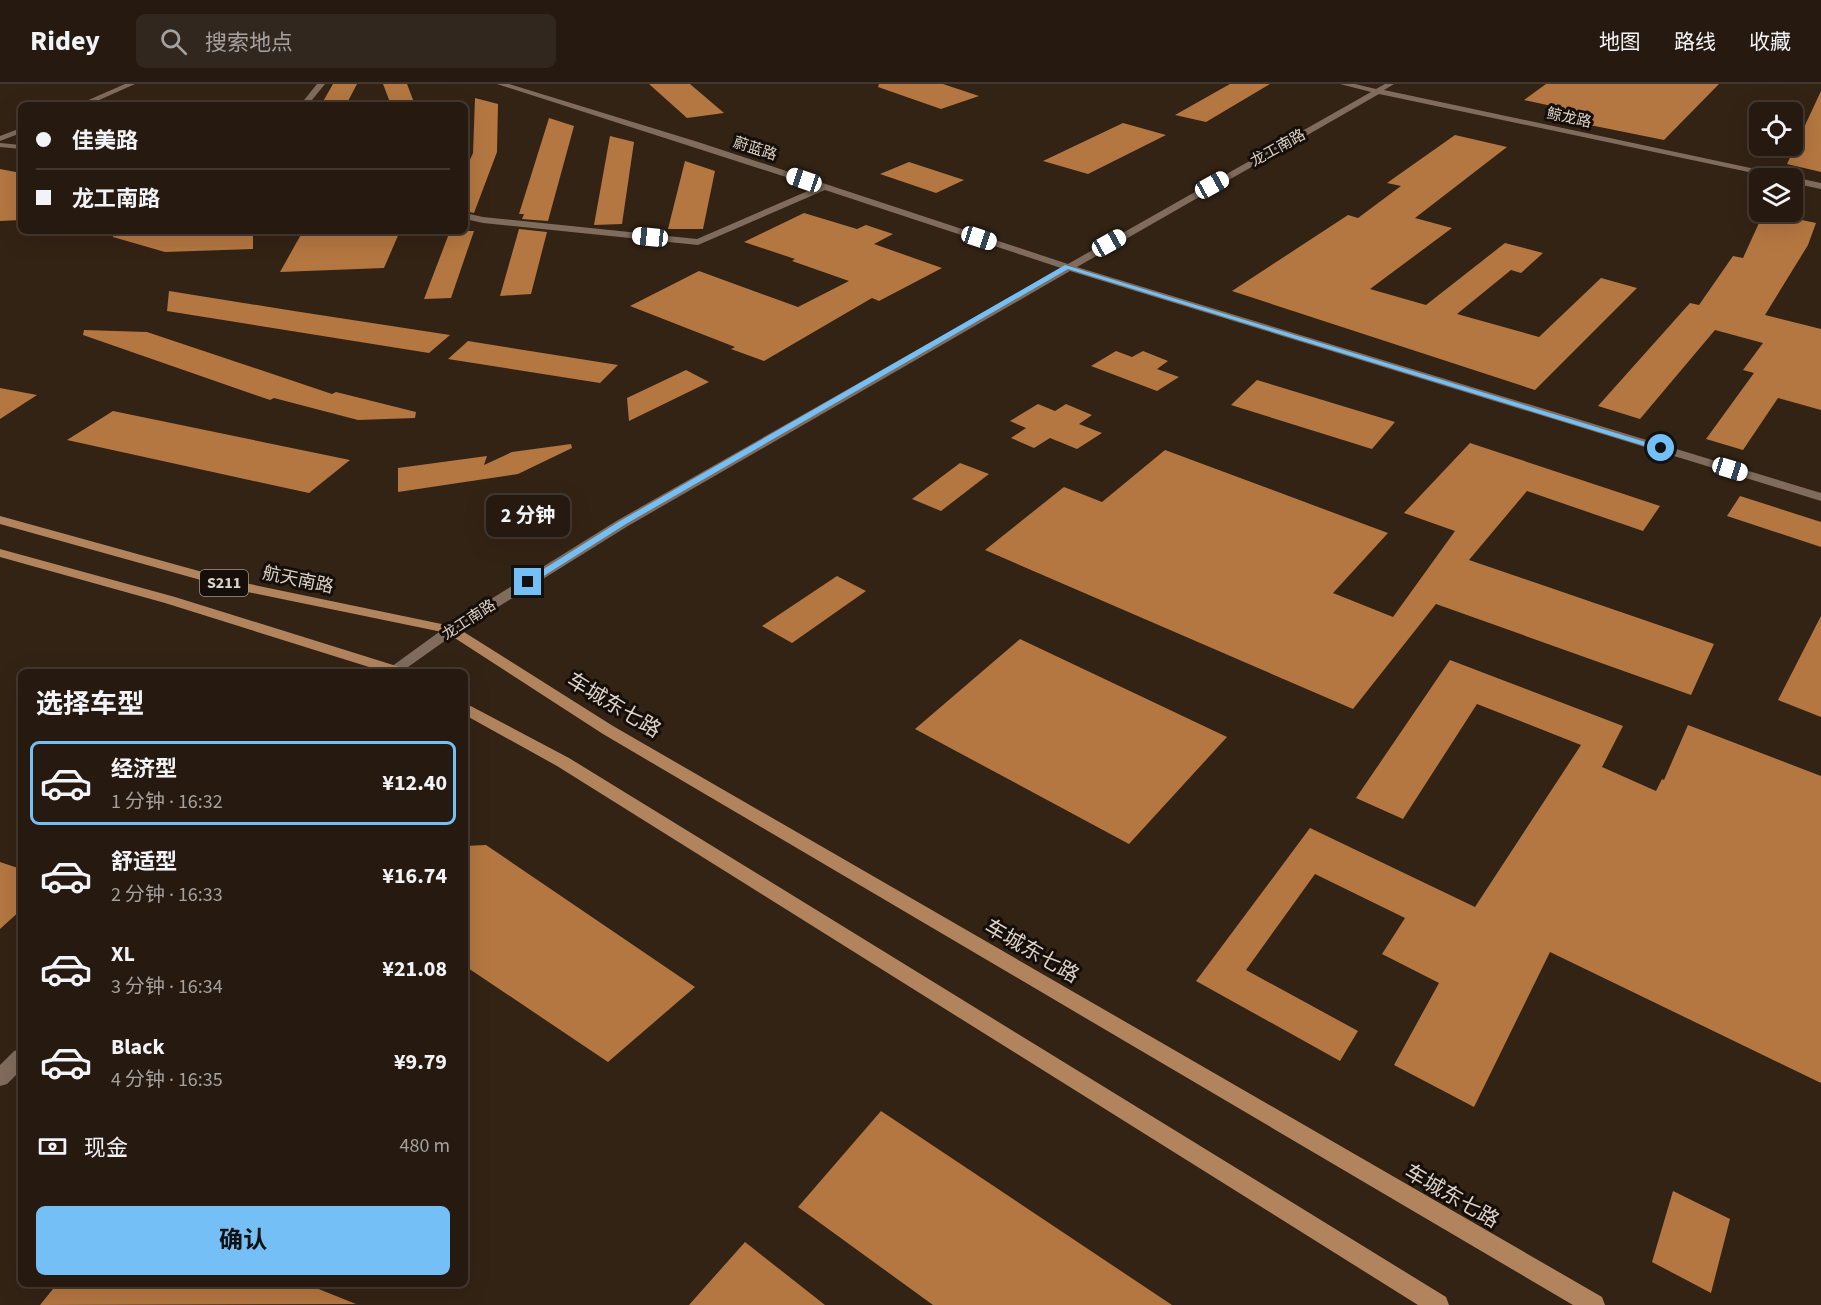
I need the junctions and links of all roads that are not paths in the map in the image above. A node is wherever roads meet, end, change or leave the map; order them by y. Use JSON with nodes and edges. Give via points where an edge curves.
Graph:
{"nodes":[{"id":1,"x":131,"y":84,"type":"edge"},
{"id":2,"x":321,"y":84,"type":"edge"},
{"id":3,"x":501,"y":84,"type":"edge"},
{"id":4,"x":1344,"y":84,"type":"edge"},
{"id":5,"x":1390,"y":84,"type":"edge"},
{"id":6,"x":1378,"y":92,"type":"junction"},
{"id":7,"x":88,"y":102,"type":"edge"},
{"id":8,"x":306,"y":102,"type":"edge"},
{"id":9,"x":18,"y":131,"type":"edge"},
{"id":10,"x":0,"y":139,"type":"edge"},
{"id":11,"x":0,"y":145,"type":"edge"},
{"id":12,"x":18,"y":147,"type":"edge"},
{"id":13,"x":1749,"y":170,"type":"edge"},
{"id":14,"x":1803,"y":182,"type":"edge"},
{"id":15,"x":1821,"y":186,"type":"edge"},
{"id":16,"x":825,"y":187,"type":"junction"},
{"id":17,"x":468,"y":217,"type":"edge"},
{"id":18,"x":1067,"y":267,"type":"junction"},
{"id":19,"x":1821,"y":497,"type":"edge"},
{"id":20,"x":0,"y":520,"type":"edge"},
{"id":21,"x":0,"y":553,"type":"edge"},
{"id":22,"x":451,"y":630,"type":"junction"},
{"id":23,"x":390,"y":669,"type":"edge"},
{"id":24,"x":399,"y":669,"type":"edge"},
{"id":25,"x":468,"y":710,"type":"edge"},
{"id":26,"x":18,"y":1060,"type":"edge"},
{"id":27,"x":0,"y":1078,"type":"edge"},
{"id":28,"x":1438,"y":1305,"type":"edge"},
{"id":29,"x":1594,"y":1305,"type":"edge"}],
"edges":[{"from":1,"to":7,"type":"street"},
{"from":2,"to":8,"type":"street"},
{"from":3,"to":16,"type":"street","name":"蔚蓝路"},
{"from":4,"to":6,"type":"street","name":"鲸龙路"},
{"from":5,"to":6,"type":"street","name":"龙工南路"},
{"from":6,"to":13,"type":"street","name":"鲸龙路"},
{"from":6,"to":18,"type":"street","name":"龙工南路"},
{"from":9,"to":10,"type":"street"},
{"from":11,"to":12,"type":"street"},
{"from":14,"to":15,"type":"street"},
{"from":16,"to":17,"type":"street","via":[[698,242]]},
{"from":16,"to":18,"type":"street","name":"蔚蓝路"},
{"from":18,"to":19,"type":"street","name":"蔚蓝路"},
{"from":18,"to":22,"type":"street","name":"龙工南路","via":[[623,522]]},
{"from":20,"to":22,"type":"main road","name":"航天南路","number":"S211","via":[[233,585]]},
{"from":21,"to":23,"type":"main road","number":"S211","via":[[171,600]]},
{"from":22,"to":24,"type":"street","name":"龙工南路"},
{"from":22,"to":29,"type":"main road","name":"车城东七路","via":[[608,729]]},
{"from":25,"to":28,"type":"main road","via":[[563,762]]},
{"from":26,"to":27,"type":"street"}]}
